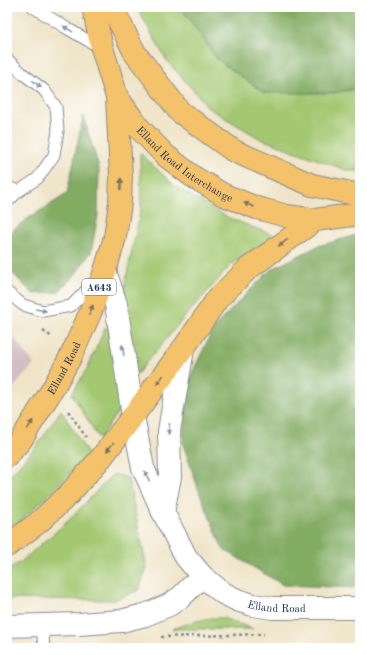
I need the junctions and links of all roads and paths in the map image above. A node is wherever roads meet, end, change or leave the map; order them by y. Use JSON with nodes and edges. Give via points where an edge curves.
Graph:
{"nodes":[{"id":1,"x":33,"y":7,"type":"edge"},
{"id":2,"x":93,"y":7,"type":"edge"},
{"id":3,"x":112,"y":7,"type":"edge"},
{"id":4,"x":102,"y":48,"type":"junction"},
{"id":5,"x":7,"y":59,"type":"edge"},
{"id":6,"x":117,"y":97,"type":"junction"},
{"id":7,"x":7,"y":187,"type":"edge"},
{"id":8,"x":19,"y":191,"type":"junction"},
{"id":9,"x":360,"y":194,"type":"edge"},
{"id":10,"x":7,"y":202,"type":"edge"},
{"id":11,"x":360,"y":214,"type":"edge"},
{"id":12,"x":315,"y":220,"type":"junction"},
{"id":13,"x":105,"y":271,"type":"junction"},
{"id":14,"x":7,"y":292,"type":"edge"},
{"id":15,"x":42,"y":330,"type":"dead end"},
{"id":16,"x":55,"y":340,"type":"dead end"},
{"id":17,"x":182,"y":349,"type":"junction"},
{"id":18,"x":52,"y":390,"type":"junction"},
{"id":19,"x":133,"y":416,"type":"junction"},
{"id":20,"x":7,"y":456,"type":"edge"},
{"id":21,"x":101,"y":458,"type":"junction"},
{"id":22,"x":163,"y":512,"type":"junction"},
{"id":23,"x":7,"y":546,"type":"edge"},
{"id":24,"x":202,"y":576,"type":"junction"},
{"id":25,"x":360,"y":608,"type":"edge"},
{"id":26,"x":42,"y":625,"type":"junction"},
{"id":27,"x":7,"y":626,"type":"edge"},
{"id":28,"x":268,"y":634,"type":"dead end"},
{"id":29,"x":159,"y":637,"type":"dead end"},
{"id":30,"x":44,"y":648,"type":"edge"}],
"edges":[{"from":4,"to":1,"type":"lane","one_way":true},
{"from":2,"to":4,"type":"main road","name":"Elland Road Interchange"},
{"from":3,"to":9,"type":"main road","via":[[135,53],[180,112],[234,151],[312,185]]},
{"from":4,"to":6,"type":"main road","name":"Elland Road Interchange"},
{"from":5,"to":8,"type":"lane","one_way":true,"via":[[44,90],[56,107],[58,131],[54,154],[38,178]]},
{"from":12,"to":6,"type":"main road","name":"Elland Road Interchange","one_way":true,"via":[[257,208],[224,195],[192,176],[165,155],[138,127]]},
{"from":13,"to":6,"type":"main road","name":"Elland Road","number":"A643","one_way":true,"via":[[115,237],[120,203]]},
{"from":7,"to":8,"type":"lane"},
{"from":8,"to":10,"type":"lane"},
{"from":11,"to":12,"type":"main road","name":"Elland Road Interchange"},
{"from":12,"to":17,"type":"main road","one_way":true,"via":[[249,268],[218,298]]},
{"from":14,"to":13,"type":"lane","one_way":true,"via":[[23,305],[43,311],[71,306]]},
{"from":18,"to":13,"type":"main road","name":"Elland Road","number":"A643","one_way":true,"via":[[71,356]]},
{"from":19,"to":13,"type":"street","name":"Elland Road","one_way":true,"via":[[116,304]]},
{"from":15,"to":16,"type":"path"},
{"from":17,"to":19,"type":"main road","one_way":true},
{"from":17,"to":22,"type":"street","one_way":true,"via":[[169,431],[170,477]]},
{"from":20,"to":18,"type":"main road","name":"Elland Road","number":"A643","one_way":true,"via":[[21,440]]},
{"from":18,"to":21,"type":"path"},
{"from":19,"to":21,"type":"main road","one_way":true},
{"from":22,"to":19,"type":"street","name":"Elland Road","one_way":true,"via":[[143,468]]},
{"from":21,"to":23,"type":"main road","via":[[40,522]]},
{"from":22,"to":24,"type":"street","name":"Elland Road","via":[[186,557]]},
{"from":24,"to":25,"type":"street","name":"Elland Road","via":[[223,593],[253,605],[273,608]]},
{"from":24,"to":26,"type":"street","via":[[181,597],[145,615],[121,621]]},
{"from":26,"to":27,"type":"street"},
{"from":26,"to":30,"type":"lane"},
{"from":28,"to":29,"type":"path"}]}
